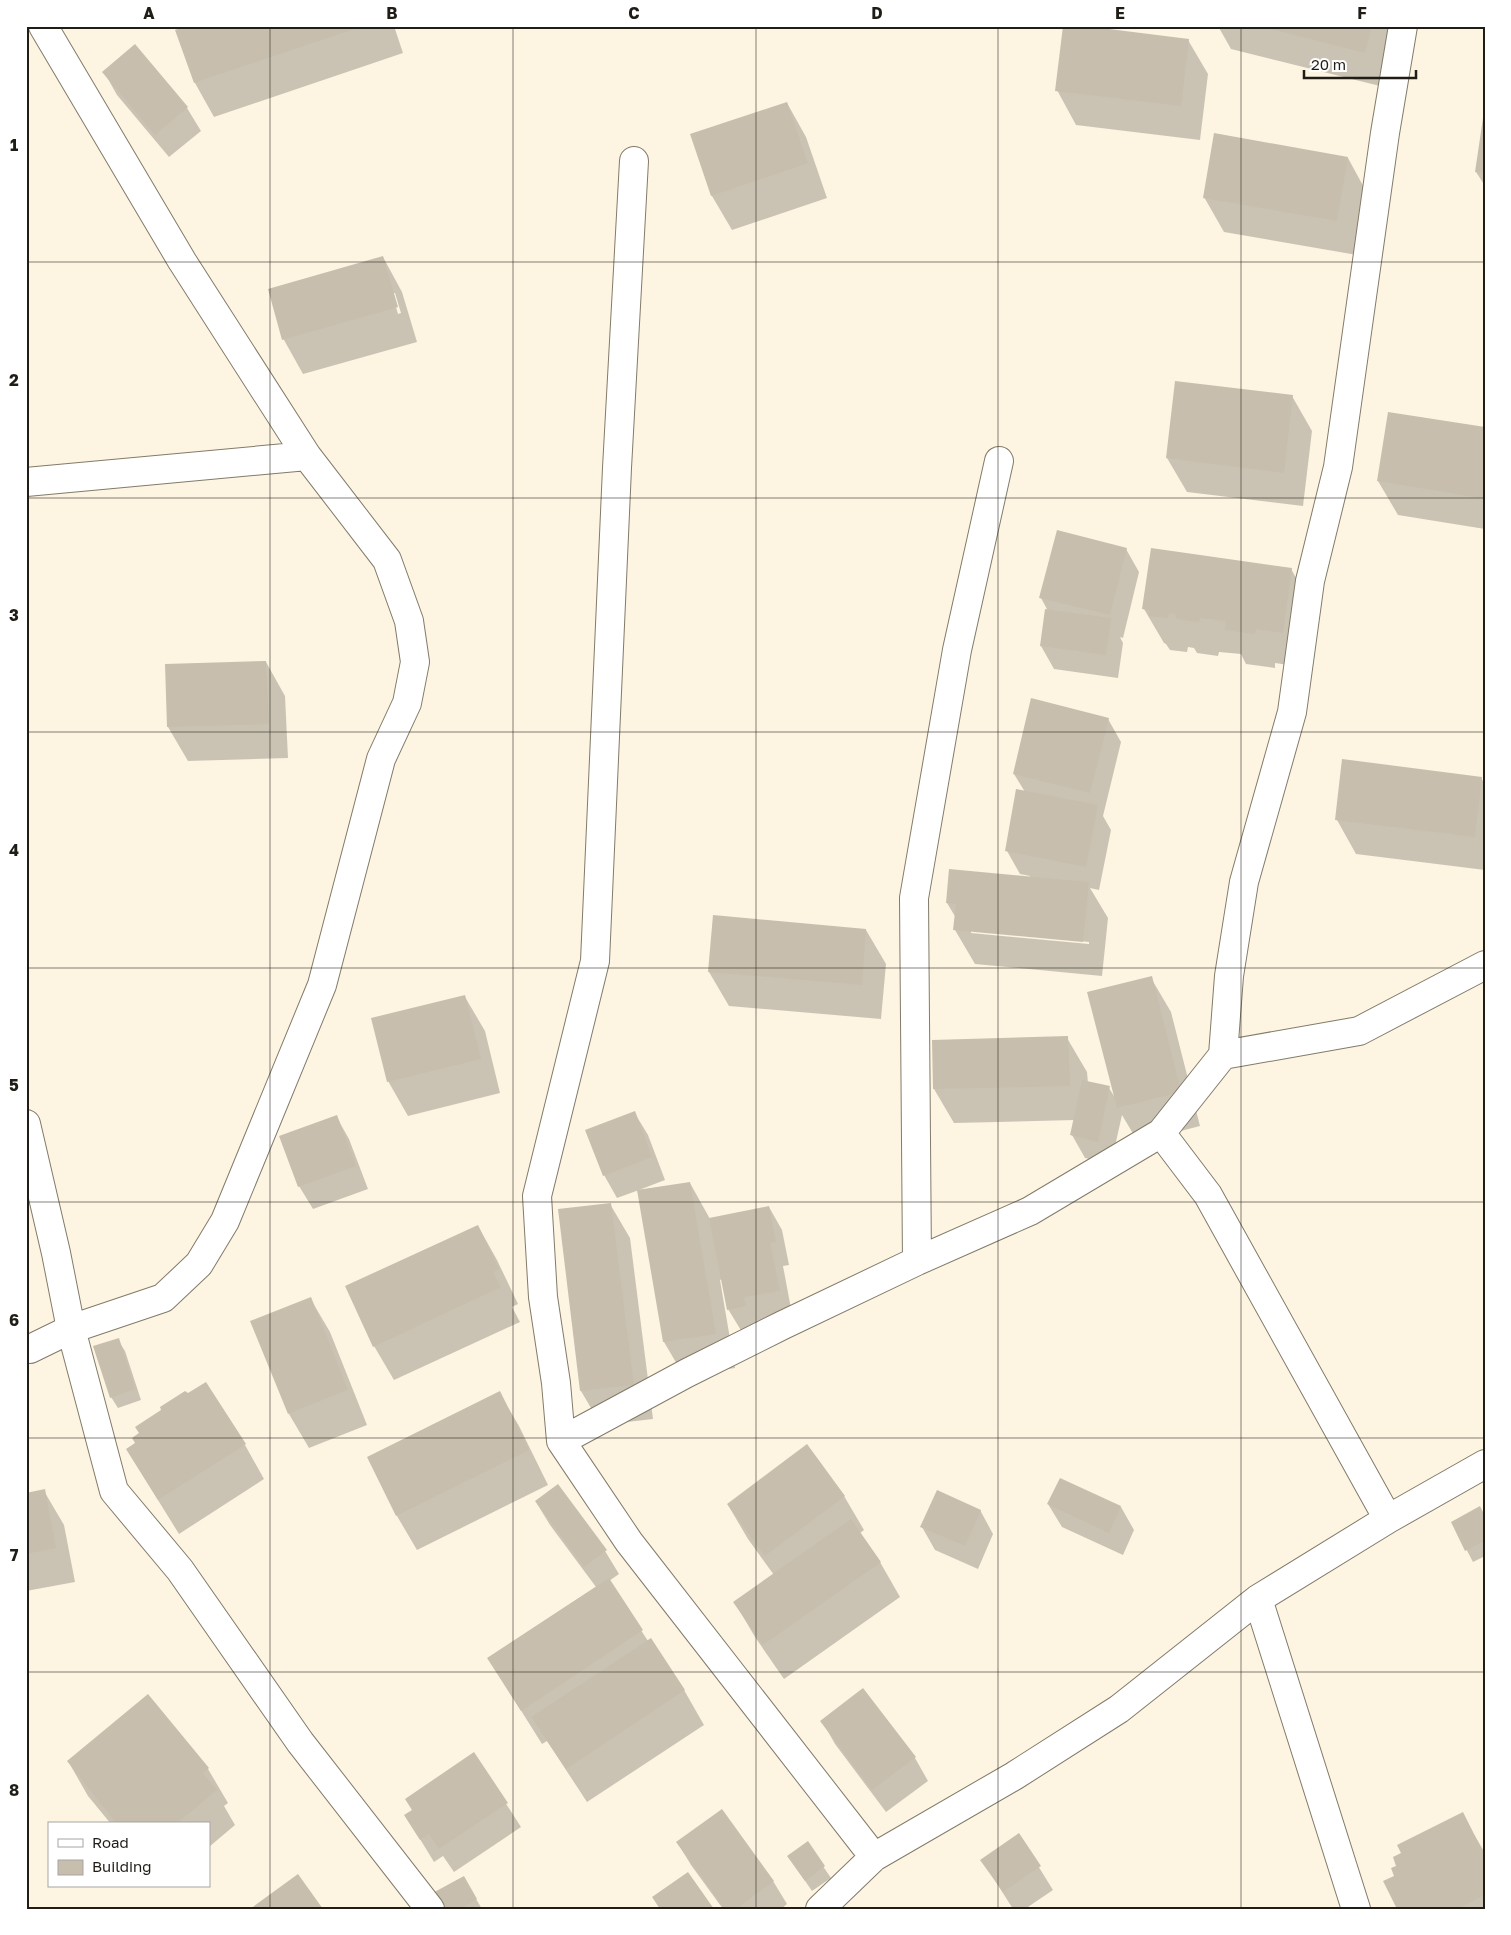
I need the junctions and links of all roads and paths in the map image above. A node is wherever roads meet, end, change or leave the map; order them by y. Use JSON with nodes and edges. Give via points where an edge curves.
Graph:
{"nodes":[{"id":1,"x":43,"y":26,"type":"edge"},
{"id":2,"x":1403,"y":26,"type":"edge"},
{"id":3,"x":634,"y":161,"type":"dead end"},
{"id":4,"x":308,"y":456,"type":"junction"},
{"id":5,"x":999,"y":461,"type":"dead end"},
{"id":6,"x":26,"y":482,"type":"edge"},
{"id":7,"x":1485,"y":965,"type":"edge"},
{"id":8,"x":1223,"y":1055,"type":"junction"},
{"id":9,"x":26,"y":1124,"type":"edge"},
{"id":10,"x":1161,"y":1133,"type":"junction"},
{"id":11,"x":917,"y":1261,"type":"junction"},
{"id":12,"x":71,"y":1329,"type":"junction"},
{"id":13,"x":26,"y":1348,"type":"edge"},
{"id":14,"x":561,"y":1441,"type":"junction"},
{"id":15,"x":1485,"y":1464,"type":"edge"},
{"id":16,"x":1388,"y":1519,"type":"junction"},
{"id":17,"x":1258,"y":1599,"type":"junction"},
{"id":18,"x":874,"y":1857,"type":"junction"},
{"id":19,"x":430,"y":1909,"type":"edge"},
{"id":20,"x":820,"y":1909,"type":"edge"},
{"id":21,"x":1356,"y":1909,"type":"edge"}],
"edges":[{"from":1,"to":4,"type":"street","via":[[182,261]]},
{"from":2,"to":8,"type":"street","via":[[1338,467],[1310,582],[1292,712],[1244,882],[1229,976]]},
{"from":3,"to":14,"type":"street","via":[[595,960],[537,1196],[543,1297]]},
{"from":4,"to":6,"type":"street"},
{"from":4,"to":12,"type":"street","via":[[388,560],[409,621],[415,662],[406,703],[381,759],[322,985],[225,1221],[199,1264],[163,1298]]},
{"from":5,"to":11,"type":"street","via":[[957,650],[914,898]]},
{"from":7,"to":8,"type":"street","via":[[1359,1031]]},
{"from":8,"to":10,"type":"street"},
{"from":9,"to":12,"type":"street"},
{"from":10,"to":11,"type":"street","via":[[1030,1211]]},
{"from":10,"to":16,"type":"street","via":[[1208,1195]]},
{"from":11,"to":14,"type":"street","via":[[696,1369]]},
{"from":12,"to":13,"type":"street"},
{"from":12,"to":19,"type":"street","via":[[114,1491],[180,1570],[300,1742]]},
{"from":14,"to":18,"type":"street","via":[[630,1542]]},
{"from":15,"to":16,"type":"street"},
{"from":16,"to":17,"type":"street"},
{"from":17,"to":18,"type":"street","via":[[1119,1709],[1014,1776]]},
{"from":17,"to":21,"type":"street"},
{"from":18,"to":20,"type":"street"}]}
